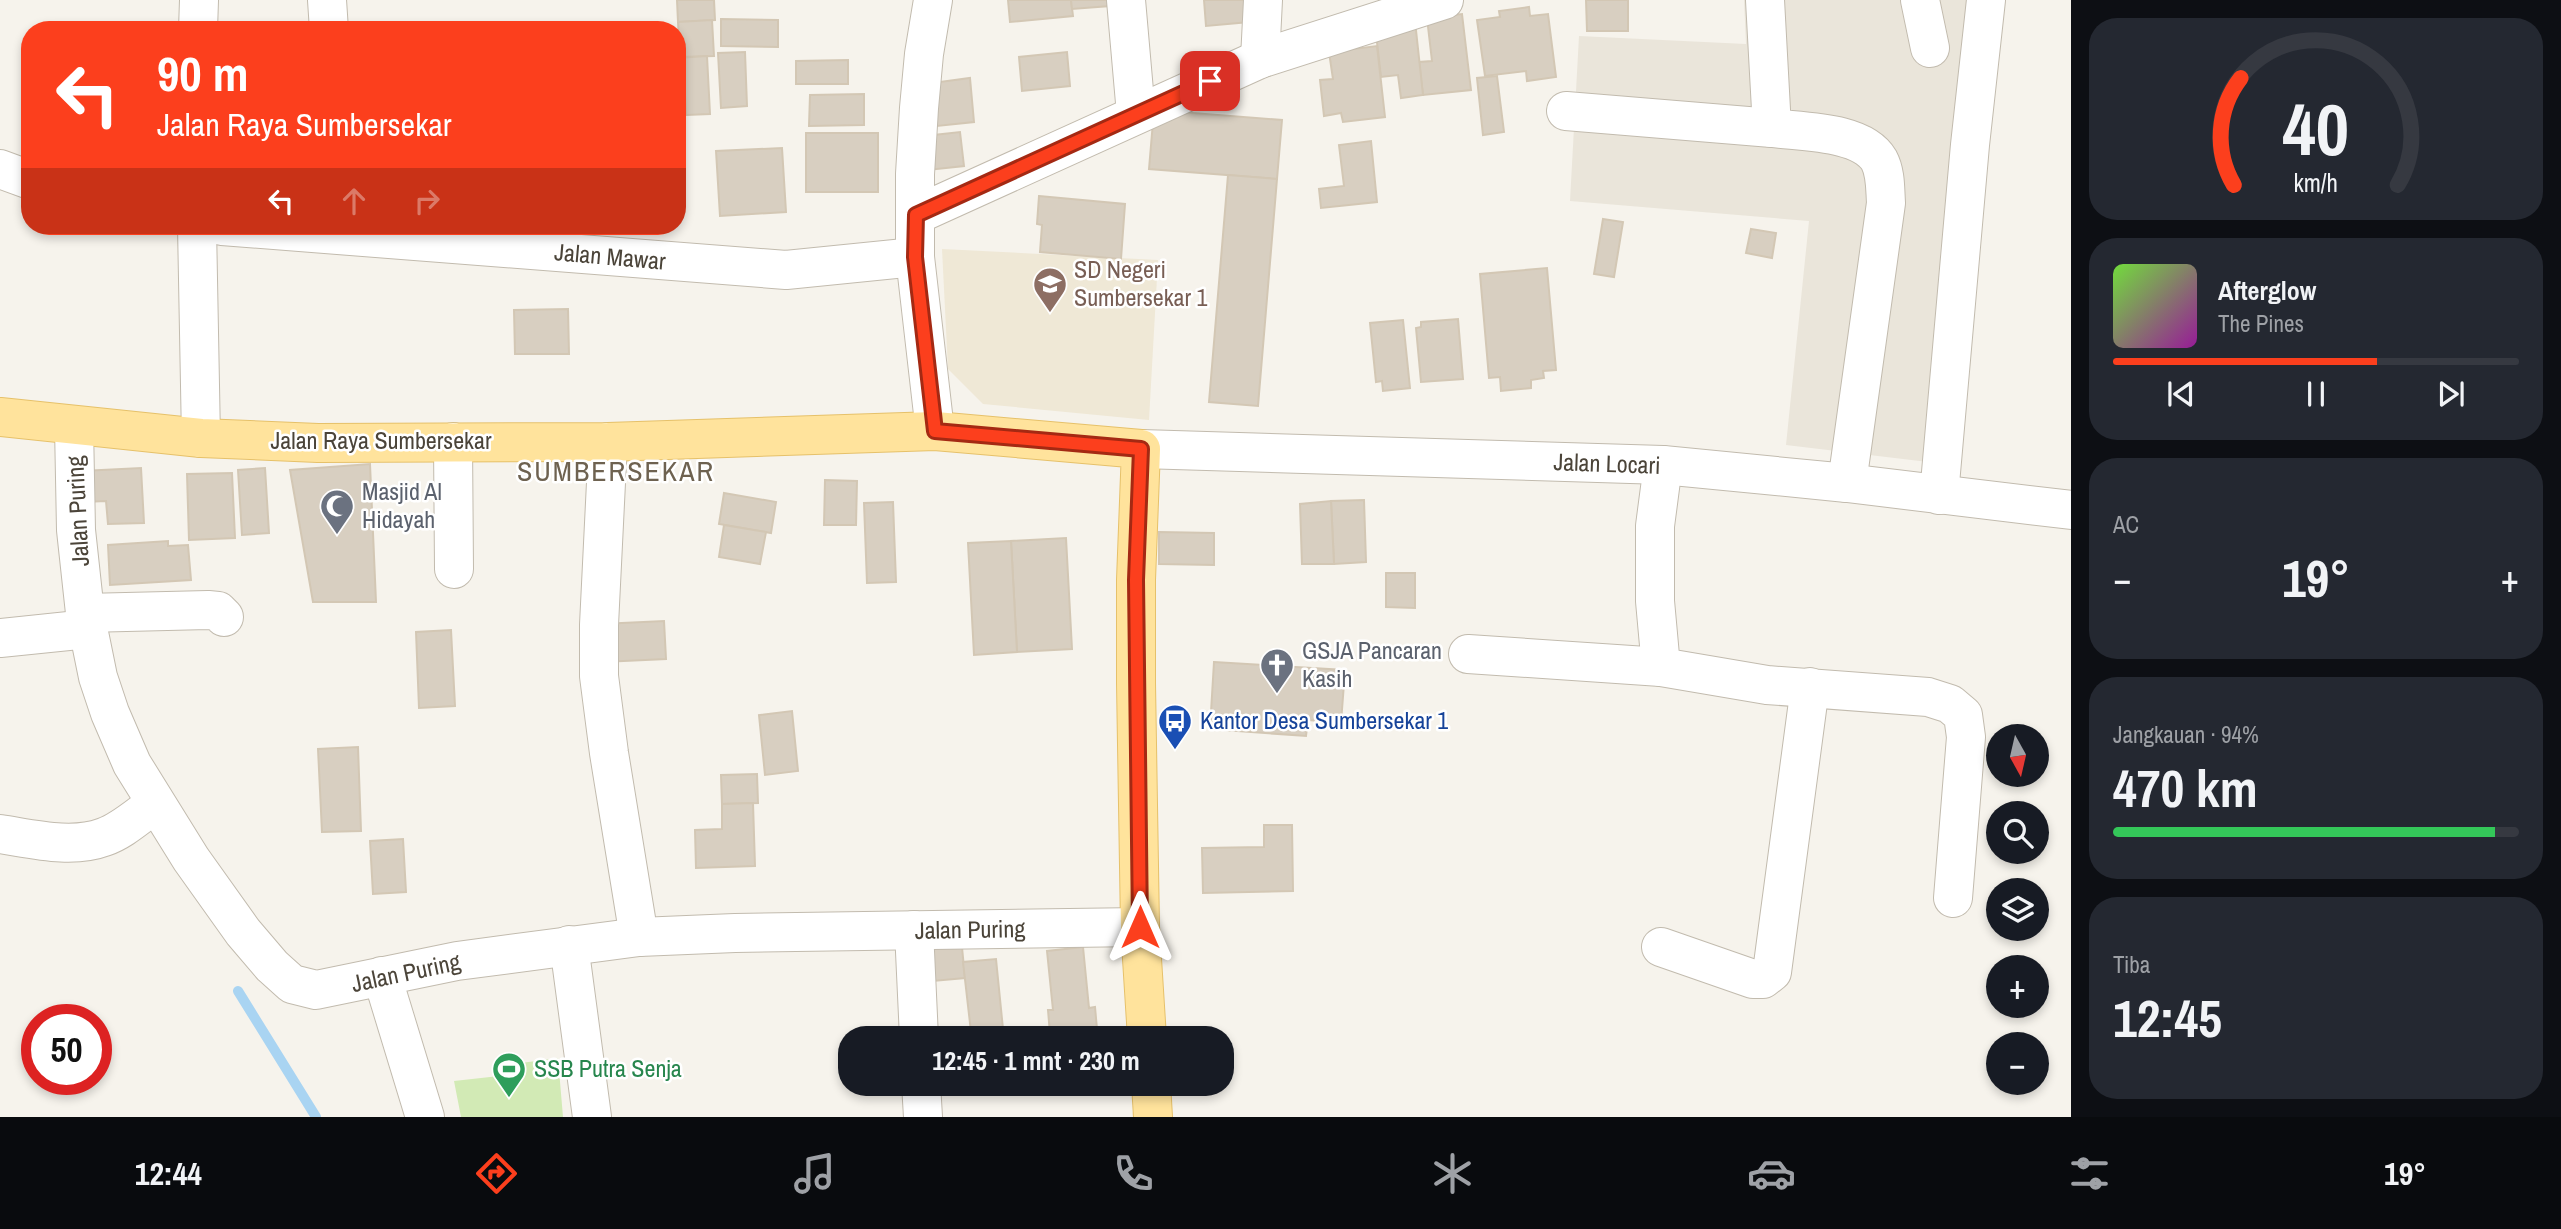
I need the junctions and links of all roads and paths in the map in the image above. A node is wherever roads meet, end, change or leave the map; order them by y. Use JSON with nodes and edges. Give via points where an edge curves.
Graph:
{"nodes":[{"id":1,"x":199,"y":0,"type":"edge"},
{"id":2,"x":327,"y":0,"type":"edge"},
{"id":3,"x":933,"y":0,"type":"edge"},
{"id":4,"x":1126,"y":0,"type":"edge"},
{"id":5,"x":1263,"y":0,"type":"edge"},
{"id":6,"x":1441,"y":0,"type":"edge"},
{"id":7,"x":1765,"y":0,"type":"edge"},
{"id":8,"x":1920,"y":0,"type":"edge"},
{"id":9,"x":1986,"y":0,"type":"edge"},
{"id":10,"x":198,"y":21,"type":"edge"},
{"id":11,"x":329,"y":21,"type":"edge"},
{"id":12,"x":1930,"y":48,"type":"dead end"},
{"id":13,"x":1260,"y":59,"type":"junction"},
{"id":14,"x":1566,"y":111,"type":"dead end"},
{"id":15,"x":1136,"y":114,"type":"junction"},
{"id":16,"x":1772,"y":128,"type":"junction"},
{"id":17,"x":0,"y":169,"type":"edge"},
{"id":18,"x":21,"y":177,"type":"edge"},
{"id":19,"x":916,"y":215,"type":"junction"},
{"id":20,"x":197,"y":235,"type":"edge"},
{"id":21,"x":453,"y":235,"type":"edge"},
{"id":22,"x":482,"y":236,"type":"edge"},
{"id":23,"x":915,"y":257,"type":"junction"},
{"id":24,"x":0,"y":417,"type":"edge"},
{"id":25,"x":74,"y":426,"type":"junction"},
{"id":26,"x":935,"y":431,"type":"junction"},
{"id":27,"x":201,"y":438,"type":"junction"},
{"id":28,"x":453,"y":442,"type":"junction"},
{"id":29,"x":608,"y":442,"type":"junction"},
{"id":30,"x":1141,"y":449,"type":"junction"},
{"id":31,"x":1663,"y":465,"type":"junction"},
{"id":32,"x":1847,"y":483,"type":"junction"},
{"id":33,"x":1939,"y":495,"type":"junction"},
{"id":34,"x":2071,"y":510,"type":"edge"},
{"id":35,"x":454,"y":569,"type":"dead end"},
{"id":36,"x":224,"y":617,"type":"dead end"},
{"id":37,"x":87,"y":621,"type":"junction"},
{"id":38,"x":0,"y":638,"type":"edge"},
{"id":39,"x":1468,"y":654,"type":"dead end"},
{"id":40,"x":1661,"y":667,"type":"junction"},
{"id":41,"x":1810,"y":687,"type":"junction"},
{"id":42,"x":155,"y":804,"type":"junction"},
{"id":43,"x":0,"y":834,"type":"edge"},
{"id":44,"x":1952,"y":898,"type":"dead end"},
{"id":45,"x":1140,"y":927,"type":"junction"},
{"id":46,"x":914,"y":930,"type":"junction"},
{"id":47,"x":639,"y":937,"type":"junction"},
{"id":48,"x":569,"y":945,"type":"junction"},
{"id":49,"x":1661,"y":947,"type":"dead end"},
{"id":50,"x":382,"y":976,"type":"junction"},
{"id":51,"x":918,"y":1026,"type":"edge"},
{"id":52,"x":1146,"y":1026,"type":"edge"},
{"id":53,"x":922,"y":1096,"type":"edge"},
{"id":54,"x":1152,"y":1096,"type":"edge"},
{"id":55,"x":425,"y":1117,"type":"edge"},
{"id":56,"x":592,"y":1117,"type":"edge"},
{"id":57,"x":923,"y":1117,"type":"edge"},
{"id":58,"x":1153,"y":1117,"type":"edge"}],
"edges":[{"from":1,"to":10,"type":"street"},
{"from":2,"to":11,"type":"street"},
{"from":3,"to":19,"type":"street","via":[[919,108]]},
{"from":4,"to":15,"type":"street"},
{"from":5,"to":13,"type":"street"},
{"from":6,"to":13,"type":"street"},
{"from":7,"to":16,"type":"street"},
{"from":8,"to":12,"type":"street"},
{"from":9,"to":33,"type":"street"},
{"from":13,"to":15,"type":"street"},
{"from":14,"to":16,"type":"street"},
{"from":15,"to":19,"type":"street"},
{"from":16,"to":32,"type":"street","via":[[1867,145],[1880,161],[1884,177],[1886,203]]},
{"from":17,"to":18,"type":"street"},
{"from":19,"to":23,"type":"street"},
{"from":20,"to":27,"type":"street"},
{"from":21,"to":22,"type":"street","name":"Jalan Mawar"},
{"from":22,"to":23,"type":"street","name":"Jalan Mawar","via":[[786,270]]},
{"from":23,"to":26,"type":"street"},
{"from":24,"to":25,"type":"main road","name":"Jalan Raya Sumbersekar"},
{"from":25,"to":27,"type":"main road","name":"Jalan Raya Sumbersekar"},
{"from":25,"to":37,"type":"street","name":"Jalan Puring","via":[[76,530]]},
{"from":26,"to":29,"type":"main road","name":"Jalan Raya Sumbersekar"},
{"from":26,"to":30,"type":"main road","name":"Jalan Raya Sumbersekar"},
{"from":27,"to":28,"type":"main road","name":"Jalan Raya Sumbersekar"},
{"from":28,"to":29,"type":"main road","name":"Jalan Raya Sumbersekar"},
{"from":28,"to":35,"type":"street"},
{"from":29,"to":47,"type":"street","via":[[599,676]]},
{"from":30,"to":31,"type":"street","name":"Jalan Locari"},
{"from":30,"to":45,"type":"main road","via":[[1136,580]]},
{"from":31,"to":32,"type":"street","name":"Jalan Locari"},
{"from":31,"to":40,"type":"street","via":[[1655,526]]},
{"from":32,"to":33,"type":"street","name":"Jalan Locari"},
{"from":33,"to":34,"type":"street","name":"Jalan Locari"},
{"from":36,"to":37,"type":"street","via":[[208,610]]},
{"from":37,"to":38,"type":"street"},
{"from":37,"to":42,"type":"street","name":"Jalan Puring","via":[[110,713]]},
{"from":39,"to":40,"type":"street"},
{"from":40,"to":41,"type":"street","via":[[1767,685]]},
{"from":41,"to":44,"type":"street","via":[[1928,697],[1950,704],[1963,715],[1966,737]]},
{"from":41,"to":49,"type":"street","via":[[1772,972],[1753,979]]},
{"from":42,"to":43,"type":"street","via":[[106,837],[91,841]]},
{"from":42,"to":50,"type":"street","name":"Jalan Puring","via":[[243,932],[292,984],[316,990]]},
{"from":45,"to":46,"type":"street","name":"Jalan Puring"},
{"from":45,"to":52,"type":"main road"},
{"from":46,"to":47,"type":"street","name":"Jalan Puring"},
{"from":46,"to":51,"type":"street"},
{"from":47,"to":48,"type":"street","name":"Jalan Puring"},
{"from":48,"to":50,"type":"street","name":"Jalan Puring"},
{"from":48,"to":56,"type":"street"},
{"from":50,"to":55,"type":"street"},
{"from":53,"to":57,"type":"street"},
{"from":54,"to":58,"type":"main road"}]}
